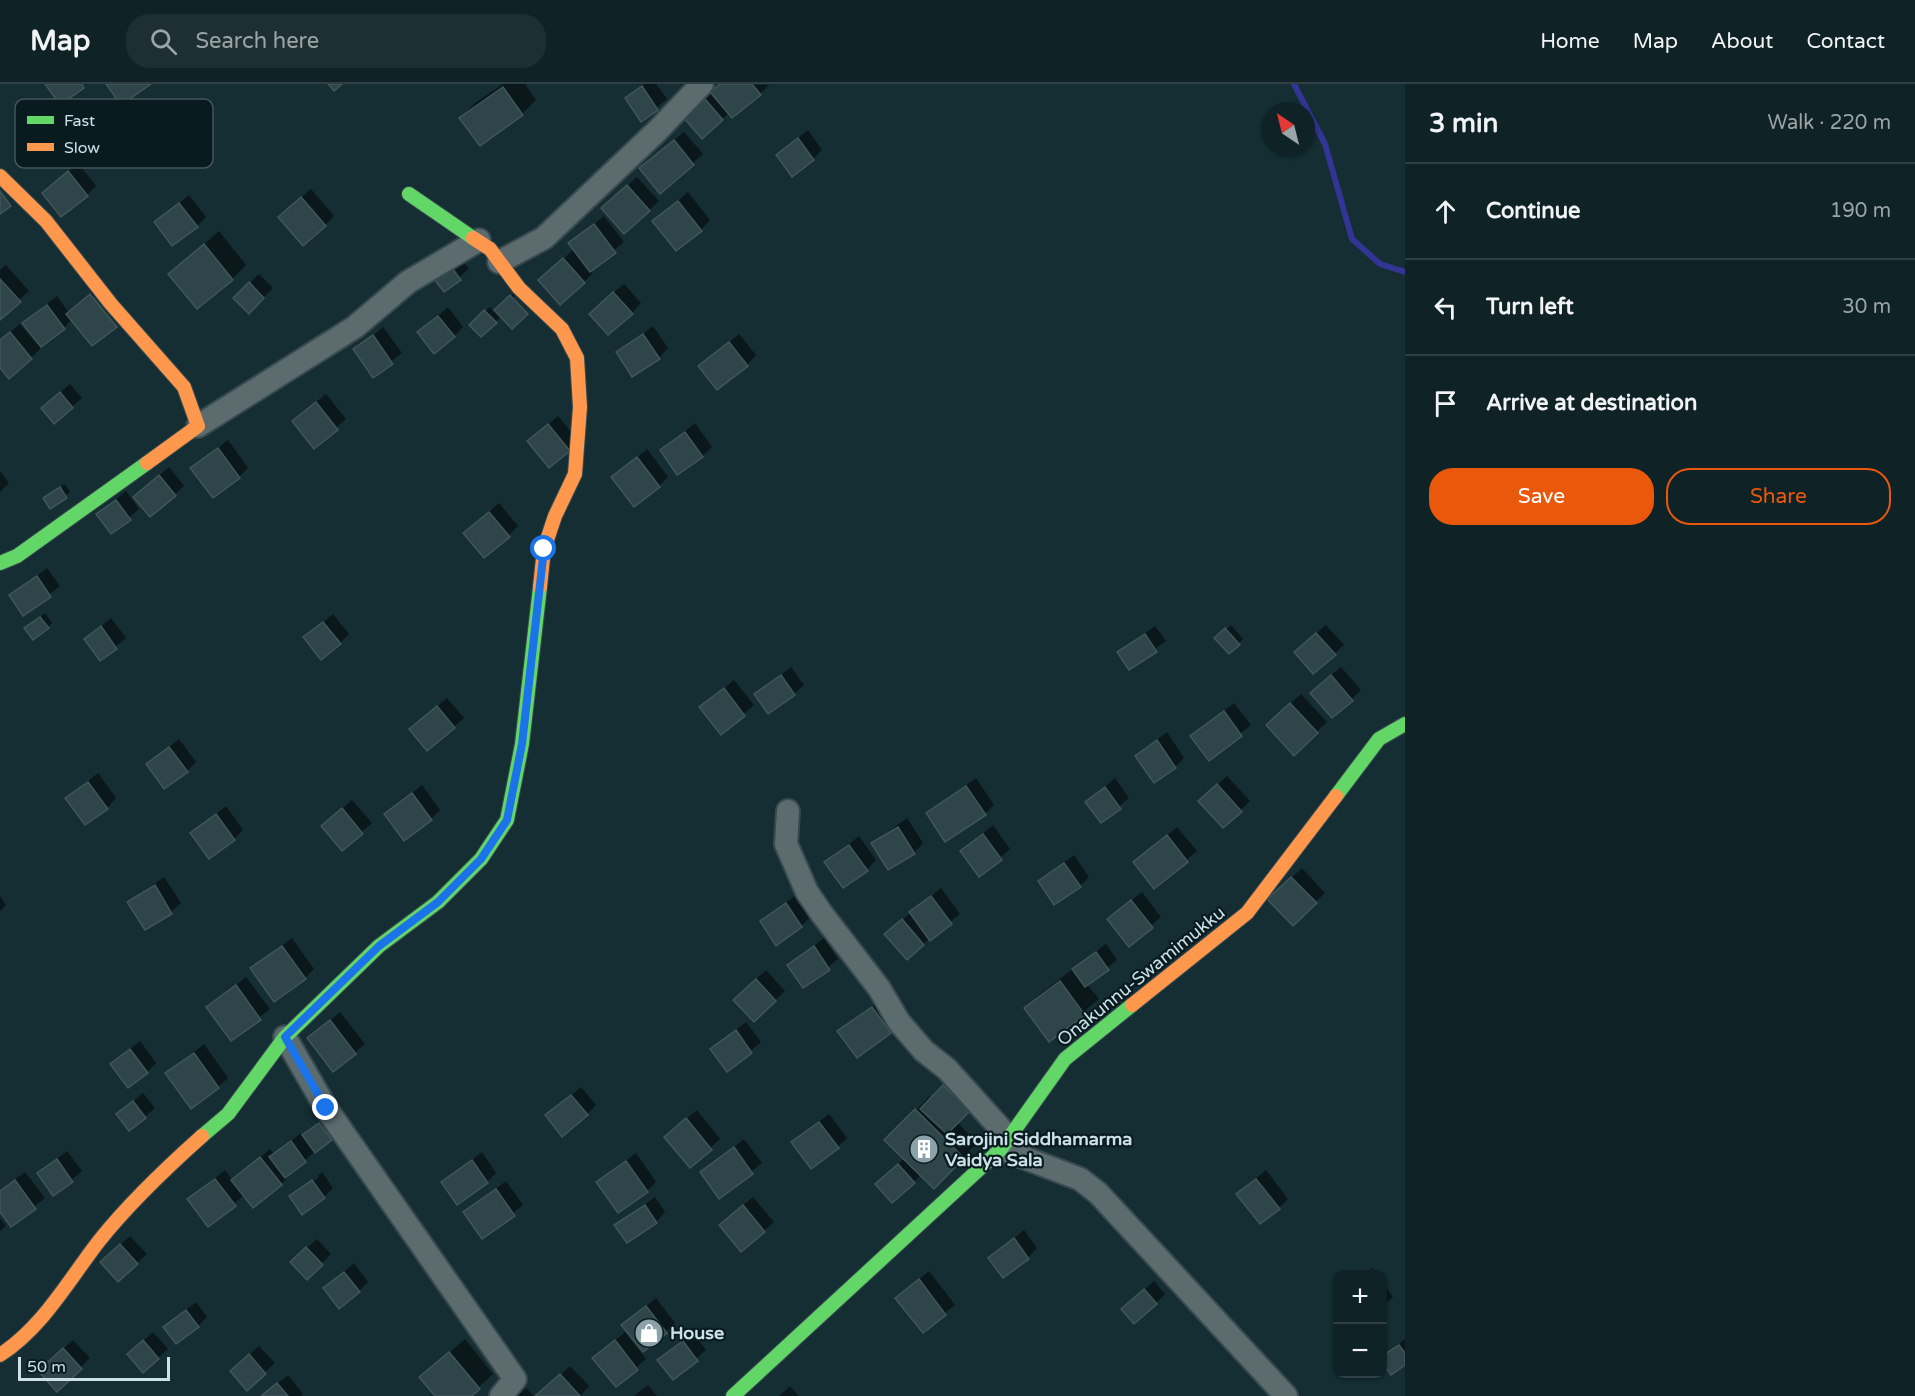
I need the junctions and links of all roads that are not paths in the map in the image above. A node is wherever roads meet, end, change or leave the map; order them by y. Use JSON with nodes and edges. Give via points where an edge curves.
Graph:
{"nodes":[{"id":1,"x":702,"y":84,"type":"edge"},
{"id":2,"x":0,"y":176,"type":"edge"},
{"id":3,"x":409,"y":194,"type":"dead end"},
{"id":4,"x":479,"y":240,"type":"junction"},
{"id":5,"x":499,"y":262,"type":"junction"},
{"id":6,"x":198,"y":426,"type":"junction"},
{"id":7,"x":0,"y":563,"type":"edge"},
{"id":8,"x":1405,"y":724,"type":"edge"},
{"id":9,"x":789,"y":812,"type":"dead end"},
{"id":10,"x":285,"y":1037,"type":"junction"},
{"id":11,"x":1006,"y":1144,"type":"junction"},
{"id":12,"x":0,"y":1355,"type":"edge"},
{"id":13,"x":501,"y":1396,"type":"edge"},
{"id":14,"x":733,"y":1396,"type":"edge"},
{"id":15,"x":1286,"y":1396,"type":"edge"}],
"edges":[{"from":1,"to":5,"type":"street","via":[[544,238]]},
{"from":2,"to":6,"type":"street","via":[[46,221],[111,304],[184,387]]},
{"from":3,"to":4,"type":"street"},
{"from":4,"to":5,"type":"street"},
{"from":4,"to":6,"type":"street","via":[[408,282],[355,327]]},
{"from":5,"to":10,"type":"street","via":[[519,288],[562,329],[578,358],[580,407],[575,474],[544,549],[522,744],[507,820],[481,859],[438,902],[379,946]]},
{"from":6,"to":7,"type":"street","via":[[17,556]]},
{"from":8,"to":11,"type":"street","name":"Onakunnu-Swamimukku","via":[[1379,738],[1247,914],[1065,1059]]},
{"from":9,"to":11,"type":"street","via":[[786,844],[807,892],[879,988],[898,1022],[947,1069]]},
{"from":10,"to":12,"type":"street","via":[[228,1114],[148,1184],[99,1241],[60,1296],[17,1344]]},
{"from":10,"to":13,"type":"street","via":[[326,1108],[515,1379]]},
{"from":11,"to":14,"type":"street","name":"Onakunnu-Swamimukku"},
{"from":11,"to":15,"type":"street","via":[[1080,1179],[1098,1192]]}]}
